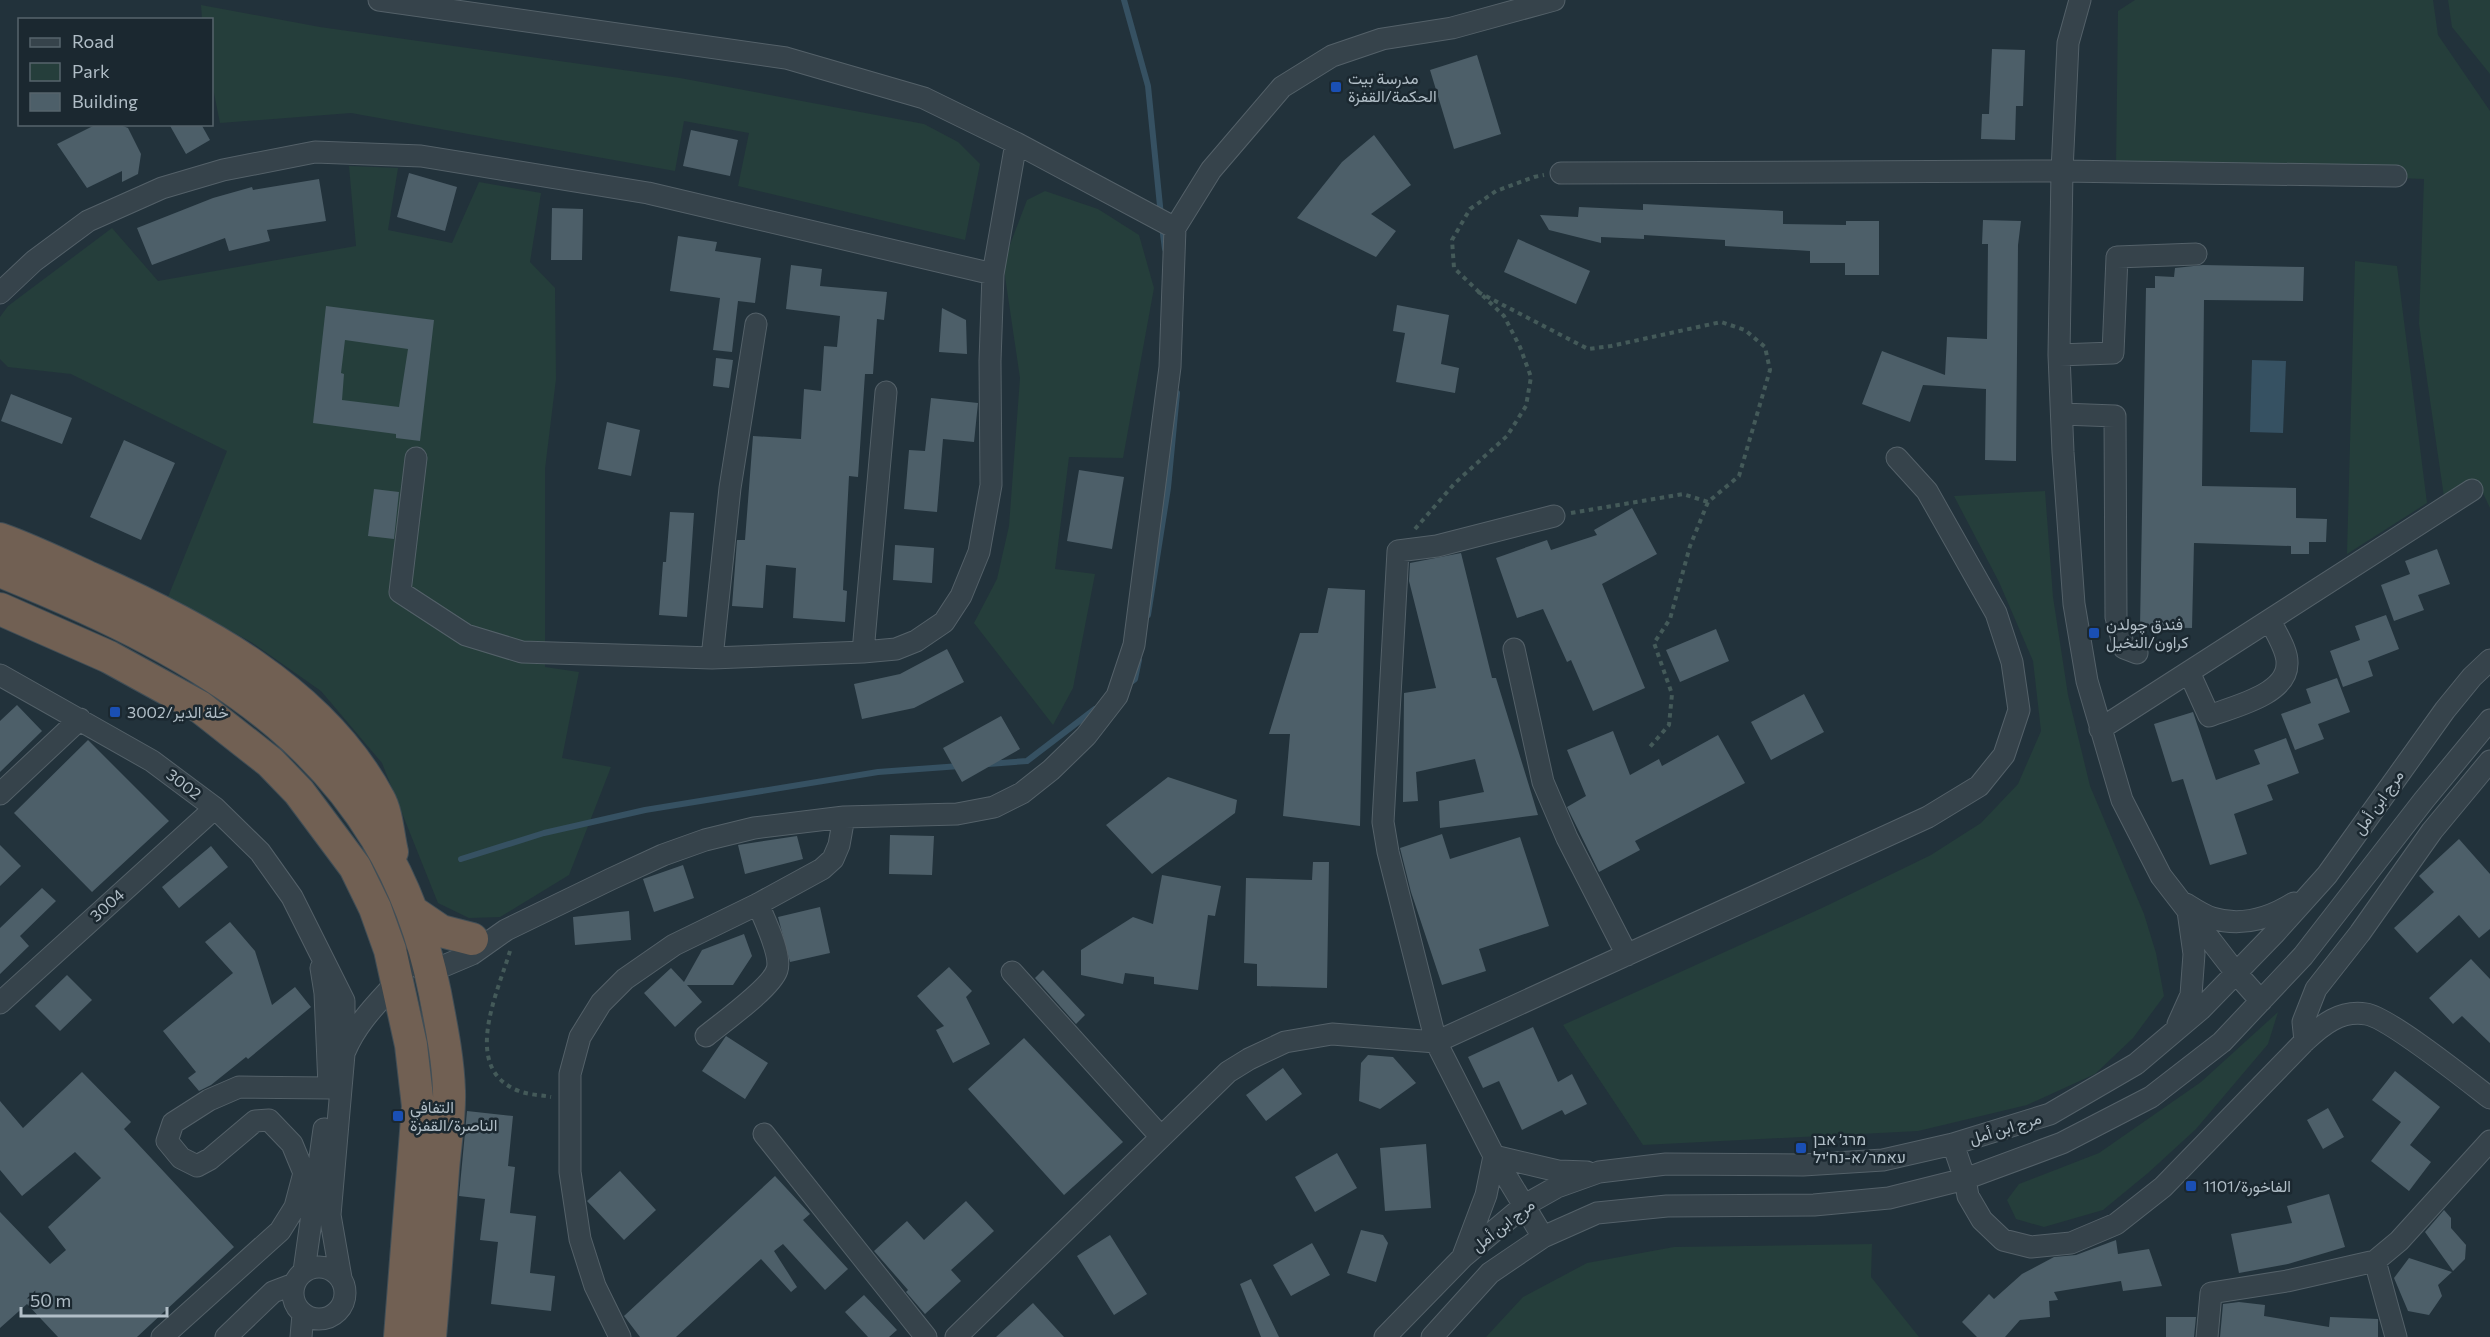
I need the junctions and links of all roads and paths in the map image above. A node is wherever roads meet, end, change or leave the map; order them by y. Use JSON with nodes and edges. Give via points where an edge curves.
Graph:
{"nodes":[{"id":1,"x":380,"y":0,"type":"edge"},
{"id":2,"x":385,"y":0,"type":"edge"},
{"id":3,"x":1554,"y":0,"type":"edge"},
{"id":4,"x":2080,"y":0,"type":"edge"},
{"id":5,"x":1016,"y":143,"type":"junction"},
{"id":6,"x":2062,"y":171,"type":"junction"},
{"id":7,"x":1561,"y":173,"type":"joint"},
{"id":8,"x":2396,"y":176,"type":"dead end"},
{"id":9,"x":1175,"y":228,"type":"junction"},
{"id":10,"x":2196,"y":254,"type":"dead end"},
{"id":11,"x":993,"y":274,"type":"junction"},
{"id":12,"x":1478,"y":292,"type":"junction"},
{"id":13,"x":0,"y":293,"type":"edge"},
{"id":14,"x":756,"y":324,"type":"dead end"},
{"id":15,"x":2059,"y":355,"type":"junction"},
{"id":16,"x":886,"y":392,"type":"dead end"},
{"id":17,"x":2062,"y":414,"type":"junction"},
{"id":18,"x":416,"y":458,"type":"dead end"},
{"id":19,"x":1896,"y":458,"type":"dead end"},
{"id":20,"x":2472,"y":490,"type":"dead end"},
{"id":21,"x":1708,"y":502,"type":"junction"},
{"id":22,"x":1554,"y":516,"type":"joint"},
{"id":23,"x":0,"y":539,"type":"edge"},
{"id":24,"x":1398,"y":551,"type":"junction"},
{"id":25,"x":0,"y":571,"type":"edge"},
{"id":26,"x":0,"y":609,"type":"edge"},
{"id":27,"x":2270,"y":620,"type":"junction"},
{"id":28,"x":1514,"y":649,"type":"dead end"},
{"id":29,"x":863,"y":652,"type":"junction"},
{"id":30,"x":2137,"y":653,"type":"dead end"},
{"id":31,"x":712,"y":658,"type":"junction"},
{"id":32,"x":2490,"y":660,"type":"edge"},
{"id":33,"x":2189,"y":672,"type":"junction"},
{"id":34,"x":0,"y":675,"type":"edge"},
{"id":35,"x":80,"y":719,"type":"junction"},
{"id":36,"x":2490,"y":720,"type":"edge"},
{"id":37,"x":2100,"y":729,"type":"junction"},
{"id":38,"x":1649,"y":748,"type":"dead end"},
{"id":39,"x":2490,"y":761,"type":"edge"},
{"id":40,"x":0,"y":794,"type":"edge"},
{"id":41,"x":215,"y":808,"type":"junction"},
{"id":42,"x":844,"y":817,"type":"junction"},
{"id":43,"x":397,"y":876,"type":"junction"},
{"id":44,"x":2312,"y":891,"type":"junction"},
{"id":45,"x":758,"y":904,"type":"junction"},
{"id":46,"x":2184,"y":906,"type":"junction"},
{"id":47,"x":512,"y":927,"type":"junction"},
{"id":48,"x":472,"y":939,"type":"junction"},
{"id":49,"x":318,"y":947,"type":"junction"},
{"id":50,"x":1627,"y":955,"type":"junction"},
{"id":51,"x":409,"y":960,"type":"junction"},
{"id":52,"x":1012,"y":972,"type":"dead end"},
{"id":53,"x":2236,"y":973,"type":"junction"},
{"id":54,"x":2261,"y":1001,"type":"junction"},
{"id":55,"x":0,"y":1002,"type":"edge"},
{"id":56,"x":2174,"y":1032,"type":"junction"},
{"id":57,"x":706,"y":1036,"type":"dead end"},
{"id":58,"x":2304,"y":1041,"type":"junction"},
{"id":59,"x":1436,"y":1042,"type":"junction"},
{"id":60,"x":344,"y":1054,"type":"junction"},
{"id":61,"x":329,"y":1088,"type":"junction"},
{"id":62,"x":2490,"y":1098,"type":"edge"},
{"id":63,"x":570,"y":1101,"type":"junction"},
{"id":64,"x":764,"y":1134,"type":"dead end"},
{"id":65,"x":1161,"y":1137,"type":"junction"},
{"id":66,"x":2490,"y":1141,"type":"edge"},
{"id":67,"x":1953,"y":1144,"type":"junction"},
{"id":68,"x":1494,"y":1156,"type":"junction"},
{"id":69,"x":1599,"y":1172,"type":"junction"},
{"id":70,"x":1965,"y":1179,"type":"junction"},
{"id":71,"x":1525,"y":1205,"type":"junction"},
{"id":72,"x":1543,"y":1237,"type":"junction"},
{"id":73,"x":1463,"y":1257,"type":"junction"},
{"id":74,"x":2375,"y":1261,"type":"junction"},
{"id":75,"x":299,"y":1277,"type":"junction"},
{"id":76,"x":341,"y":1278,"type":"junction"},
{"id":77,"x":300,"y":1310,"type":"junction"},
{"id":78,"x":333,"y":1315,"type":"junction"},
{"id":79,"x":245,"y":1317,"type":"junction"},
{"id":80,"x":615,"y":1335,"type":"edge"},
{"id":81,"x":162,"y":1337,"type":"edge"},
{"id":82,"x":226,"y":1337,"type":"edge"},
{"id":83,"x":301,"y":1337,"type":"edge"},
{"id":84,"x":328,"y":1337,"type":"edge"},
{"id":85,"x":400,"y":1337,"type":"edge"},
{"id":86,"x":430,"y":1337,"type":"edge"},
{"id":87,"x":926,"y":1337,"type":"edge"},
{"id":88,"x":956,"y":1337,"type":"edge"},
{"id":89,"x":1385,"y":1337,"type":"edge"},
{"id":90,"x":1432,"y":1337,"type":"edge"},
{"id":91,"x":2207,"y":1337,"type":"edge"},
{"id":92,"x":2396,"y":1337,"type":"edge"}],
"edges":[{"from":1,"to":2,"type":"street"},
{"from":2,"to":5,"type":"street","via":[[786,58],[924,99]]},
{"from":3,"to":9,"type":"street","via":[[1452,28],[1382,39],[1332,56],[1282,87],[1211,170]]},
{"from":4,"to":6,"type":"street","via":[[2068,43]]},
{"from":5,"to":9,"type":"street"},
{"from":5,"to":11,"type":"street"},
{"from":6,"to":7,"type":"street"},
{"from":6,"to":8,"type":"street"},
{"from":6,"to":15,"type":"street"},
{"from":7,"to":12,"type":"path","via":[[1534,177],[1496,191],[1470,209],[1452,240],[1454,268]]},
{"from":9,"to":42,"type":"street","via":[[1170,367],[1134,645],[1117,696],[1086,736],[1051,770],[1022,793],[994,807],[957,814]]},
{"from":10,"to":15,"type":"street","via":[[2116,257],[2113,353]]},
{"from":11,"to":13,"type":"street","via":[[648,193],[421,156],[315,152],[172,185],[88,220]]},
{"from":11,"to":29,"type":"street","via":[[991,485],[979,552],[961,596],[944,621],[916,641],[896,649]]},
{"from":12,"to":21,"type":"path","via":[[1588,349],[1721,322],[1745,330],[1765,347],[1770,370],[1739,476]]},
{"from":12,"to":24,"type":"path","via":[[1504,316],[1520,347],[1531,377],[1527,406],[1507,436],[1455,483]]},
{"from":14,"to":31,"type":"street","via":[[730,488]]},
{"from":15,"to":17,"type":"street"},
{"from":16,"to":29,"type":"street"},
{"from":17,"to":30,"type":"street","via":[[2115,416],[2116,617],[2124,648]]},
{"from":17,"to":37,"type":"street","via":[[2074,604]]},
{"from":18,"to":31,"type":"street","via":[[400,592],[466,635],[522,652]]},
{"from":19,"to":50,"type":"street","via":[[1927,491],[1996,613],[2012,662],[2019,710],[2004,755],[1979,786],[1928,817]]},
{"from":20,"to":27,"type":"street"},
{"from":21,"to":22,"type":"path","via":[[1683,494]]},
{"from":21,"to":38,"type":"path","via":[[1690,546],[1670,620],[1654,643],[1672,694],[1669,725]]},
{"from":22,"to":24,"type":"street","via":[[1437,546]]},
{"from":23,"to":43,"type":"highway","via":[[137,599],[194,629],[235,653],[314,714],[355,761],[381,801]]},
{"from":24,"to":59,"type":"street","via":[[1383,822]]},
{"from":25,"to":43,"type":"highway","via":[[124,626],[218,678],[256,705],[325,769],[384,850]]},
{"from":26,"to":51,"type":"highway","via":[[109,657],[200,707],[270,762],[299,792],[355,867],[375,908]]},
{"from":27,"to":33,"type":"street"},
{"from":27,"to":33,"type":"street","via":[[2288,664],[2280,681],[2266,694],[2209,716]]},
{"from":28,"to":50,"type":"street","via":[[1543,782]]},
{"from":29,"to":31,"type":"street"},
{"from":32,"to":44,"type":"street","name":"مرج ابن أمل","via":[[2445,710]]},
{"from":33,"to":37,"type":"street"},
{"from":34,"to":35,"type":"street","name":"3002"},
{"from":35,"to":40,"type":"street"},
{"from":35,"to":41,"type":"street","name":"3002","via":[[152,761]]},
{"from":36,"to":54,"type":"street","name":"مرج ابن أمل","via":[[2304,956]]},
{"from":37,"to":46,"type":"street","via":[[2122,800],[2161,876]]},
{"from":39,"to":58,"type":"street","via":[[2432,831],[2316,989],[2303,1022]]},
{"from":41,"to":49,"type":"street","name":"3002","via":[[260,852],[292,897]]},
{"from":41,"to":55,"type":"street","name":"3004"},
{"from":42,"to":45,"type":"street","via":[[833,860]]},
{"from":42,"to":47,"type":"street","via":[[754,828],[705,840],[663,855]]},
{"from":43,"to":51,"type":"highway"},
{"from":44,"to":46,"type":"street","via":[[2275,915],[2244,922],[2212,918]]},
{"from":44,"to":53,"type":"street","name":"مرج ابن أمل"},
{"from":45,"to":57,"type":"street","via":[[775,948],[778,969],[770,983]]},
{"from":45,"to":63,"type":"street","via":[[674,945],[625,979],[601,1003],[580,1037],[570,1074]]},
{"from":46,"to":53,"type":"street"},
{"from":46,"to":56,"type":"street","via":[[2194,954],[2191,995]]},
{"from":47,"to":48,"type":"street"},
{"from":47,"to":51,"type":"street","via":[[459,960]]},
{"from":47,"to":63,"type":"path","via":[[485,1035],[486,1053],[499,1078],[513,1088]]},
{"from":48,"to":51,"type":"street","via":[[452,949]]},
{"from":48,"to":51,"type":"highway","via":[[441,931]]},
{"from":49,"to":60,"type":"street","name":"3002","via":[[344,1001]]},
{"from":49,"to":61,"type":"street","name":"3002","via":[[325,993]]},
{"from":50,"to":59,"type":"street"},
{"from":51,"to":60,"type":"street","via":[[360,1023]]},
{"from":51,"to":85,"type":"highway","via":[[411,1045],[418,1106]]},
{"from":51,"to":86,"type":"highway","via":[[442,1027],[450,1092]]},
{"from":52,"to":65,"type":"street"},
{"from":53,"to":54,"type":"street"},
{"from":53,"to":56,"type":"street","name":"مرج ابن أمل"},
{"from":54,"to":70,"type":"street","name":"مرج ابن أمل","via":[[2222,1042],[2151,1097],[2062,1143]]},
{"from":56,"to":67,"type":"street","name":"مرج ابن أمل","via":[[2136,1064],[2050,1114]]},
{"from":58,"to":62,"type":"street","via":[[2324,1023],[2344,1015],[2368,1014],[2394,1028]]},
{"from":58,"to":70,"type":"street","via":[[2163,1187],[2116,1224],[2071,1243],[2031,1247],[2003,1240],[1983,1220],[1968,1196]]},
{"from":59,"to":65,"type":"street","via":[[1332,1034],[1285,1042],[1228,1072]]},
{"from":59,"to":68,"type":"street"},
{"from":60,"to":76,"type":"street","name":"3002","via":[[330,1215]]},
{"from":61,"to":75,"type":"street","name":"3002"},
{"from":61,"to":81,"type":"street","via":[[239,1087],[173,1123],[167,1142],[181,1158],[196,1166],[255,1121],[269,1120],[292,1144],[304,1173],[295,1207],[280,1231]]},
{"from":63,"to":80,"type":"street","via":[[570,1172],[580,1239]]},
{"from":64,"to":87,"type":"street"},
{"from":65,"to":88,"type":"street"},
{"from":66,"to":74,"type":"street","via":[[2399,1241]]},
{"from":67,"to":69,"type":"street","name":"مرج ابن أمل","via":[[1883,1160],[1803,1165],[1666,1164]]},
{"from":67,"to":70,"type":"street"},
{"from":68,"to":69,"type":"street","via":[[1558,1171]]},
{"from":68,"to":71,"type":"street"},
{"from":68,"to":73,"type":"street","via":[[1486,1195]]},
{"from":69,"to":71,"type":"street","name":"مرج ابن أمل","via":[[1557,1187]]},
{"from":70,"to":72,"type":"street","name":"مرج ابن أمل","via":[[1889,1198],[1836,1203],[1667,1206],[1597,1214]]},
{"from":71,"to":72,"type":"street"},
{"from":71,"to":73,"type":"street","name":"مرج ابن أمل"},
{"from":72,"to":90,"type":"street","name":"مرج ابن أمل","via":[[1490,1273]]},
{"from":73,"to":89,"type":"street","name":"مرج ابن أمل"},
{"from":74,"to":91,"type":"street","via":[[2211,1293]]},
{"from":74,"to":92,"type":"street"},
{"from":75,"to":76,"type":"street","via":[[311,1267],[327,1268]]},
{"from":75,"to":77,"type":"street","via":[[293,1300]]},
{"from":75,"to":79,"type":"street","via":[[273,1292]]},
{"from":76,"to":78,"type":"street","via":[[345,1294]]},
{"from":77,"to":78,"type":"street","via":[[318,1319]]},
{"from":77,"to":79,"type":"street"},
{"from":77,"to":83,"type":"street"},
{"from":78,"to":84,"type":"street"},
{"from":79,"to":82,"type":"street"}]}
